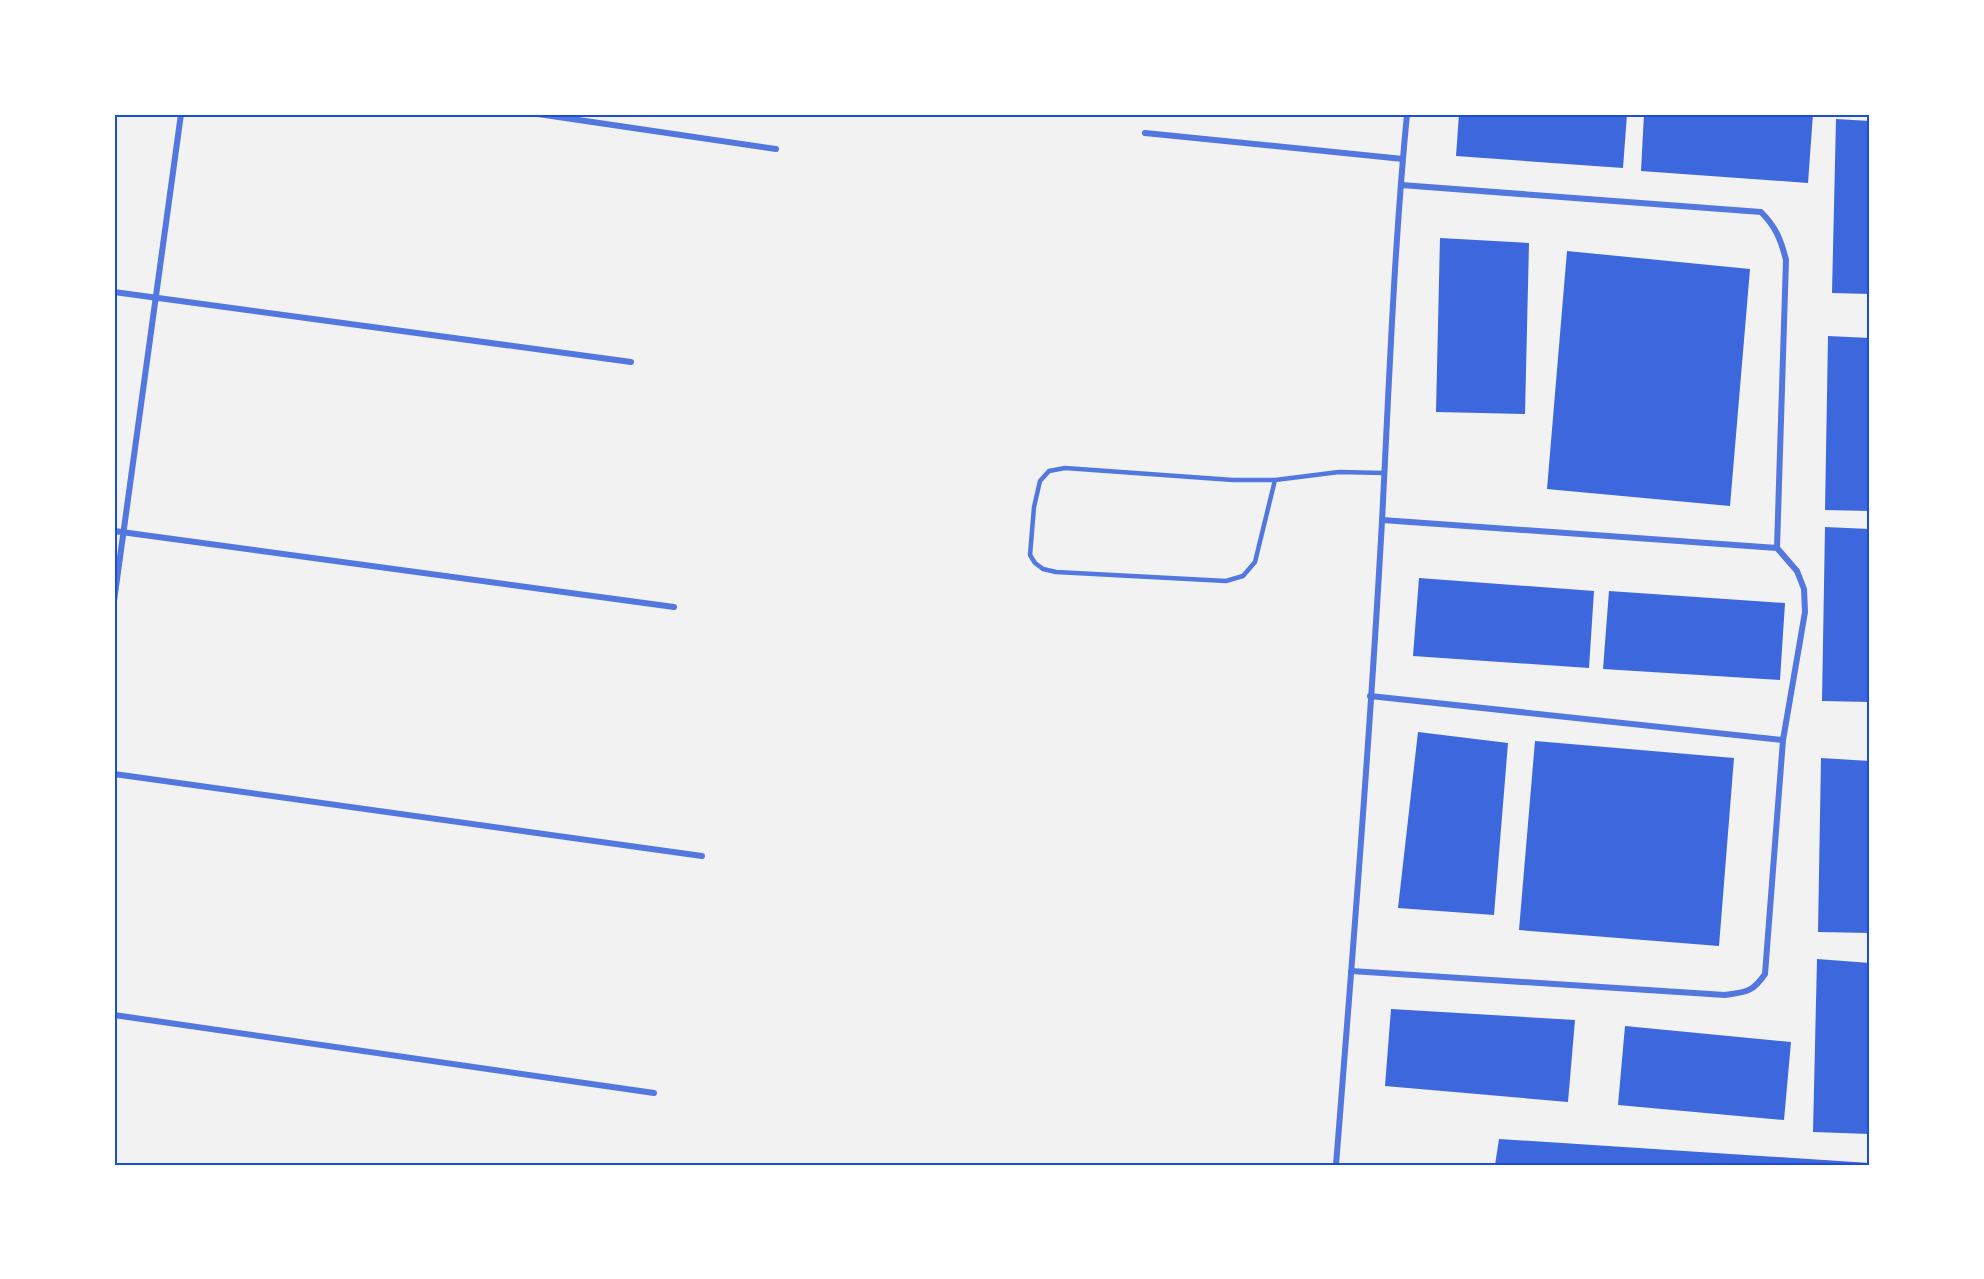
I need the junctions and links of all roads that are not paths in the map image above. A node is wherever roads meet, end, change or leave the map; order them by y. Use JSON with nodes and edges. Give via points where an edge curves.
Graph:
{"nodes":[{"id":1,"x":181,"y":114,"type":"edge"},
{"id":2,"x":538,"y":114,"type":"edge"},
{"id":3,"x":1407,"y":114,"type":"edge"},
{"id":4,"x":1145,"y":133,"type":"dead end"},
{"id":5,"x":776,"y":149,"type":"dead end"},
{"id":6,"x":1403,"y":159,"type":"junction"},
{"id":7,"x":1401,"y":185,"type":"junction"},
{"id":8,"x":114,"y":292,"type":"edge"},
{"id":9,"x":156,"y":297,"type":"junction"},
{"id":10,"x":631,"y":362,"type":"dead end"},
{"id":11,"x":1384,"y":473,"type":"junction"},
{"id":12,"x":1275,"y":480,"type":"junction"},
{"id":13,"x":1382,"y":520,"type":"junction"},
{"id":14,"x":114,"y":531,"type":"edge"},
{"id":15,"x":123,"y":533,"type":"junction"},
{"id":16,"x":1777,"y":548,"type":"junction"},
{"id":17,"x":114,"y":601,"type":"edge"},
{"id":18,"x":675,"y":607,"type":"dead end"},
{"id":19,"x":1370,"y":696,"type":"junction"},
{"id":20,"x":1783,"y":740,"type":"junction"},
{"id":21,"x":114,"y":774,"type":"edge"},
{"id":22,"x":702,"y":856,"type":"dead end"},
{"id":23,"x":1351,"y":971,"type":"junction"},
{"id":24,"x":114,"y":1015,"type":"edge"},
{"id":25,"x":654,"y":1093,"type":"dead end"},
{"id":26,"x":1336,"y":1165,"type":"edge"}],
"edges":[{"from":1,"to":9,"type":"street"},
{"from":2,"to":5,"type":"street"},
{"from":3,"to":6,"type":"street"},
{"from":4,"to":6,"type":"street"},
{"from":6,"to":7,"type":"street"},
{"from":7,"to":11,"type":"street"},
{"from":7,"to":16,"type":"street","via":[[1761,212],[1780,237],[1785,260]]},
{"from":8,"to":9,"type":"street"},
{"from":9,"to":10,"type":"street"},
{"from":9,"to":15,"type":"street"},
{"from":11,"to":12,"type":"lane","via":[[1339,472]]},
{"from":11,"to":13,"type":"street"},
{"from":12,"to":12,"type":"lane","via":[[1065,468],[1049,471],[1040,481],[1034,507],[1030,555],[1043,569],[1056,572],[1226,581],[1243,576],[1255,562]]},
{"from":13,"to":16,"type":"street"},
{"from":13,"to":19,"type":"street"},
{"from":14,"to":15,"type":"street"},
{"from":15,"to":17,"type":"street"},
{"from":15,"to":18,"type":"street"},
{"from":16,"to":20,"type":"street","via":[[1797,571],[1804,589],[1805,612]]},
{"from":19,"to":20,"type":"street"},
{"from":19,"to":23,"type":"street"},
{"from":20,"to":23,"type":"street","via":[[1765,974],[1756,987],[1725,995]]},
{"from":21,"to":22,"type":"street"},
{"from":23,"to":26,"type":"street"},
{"from":24,"to":25,"type":"street"}]}
